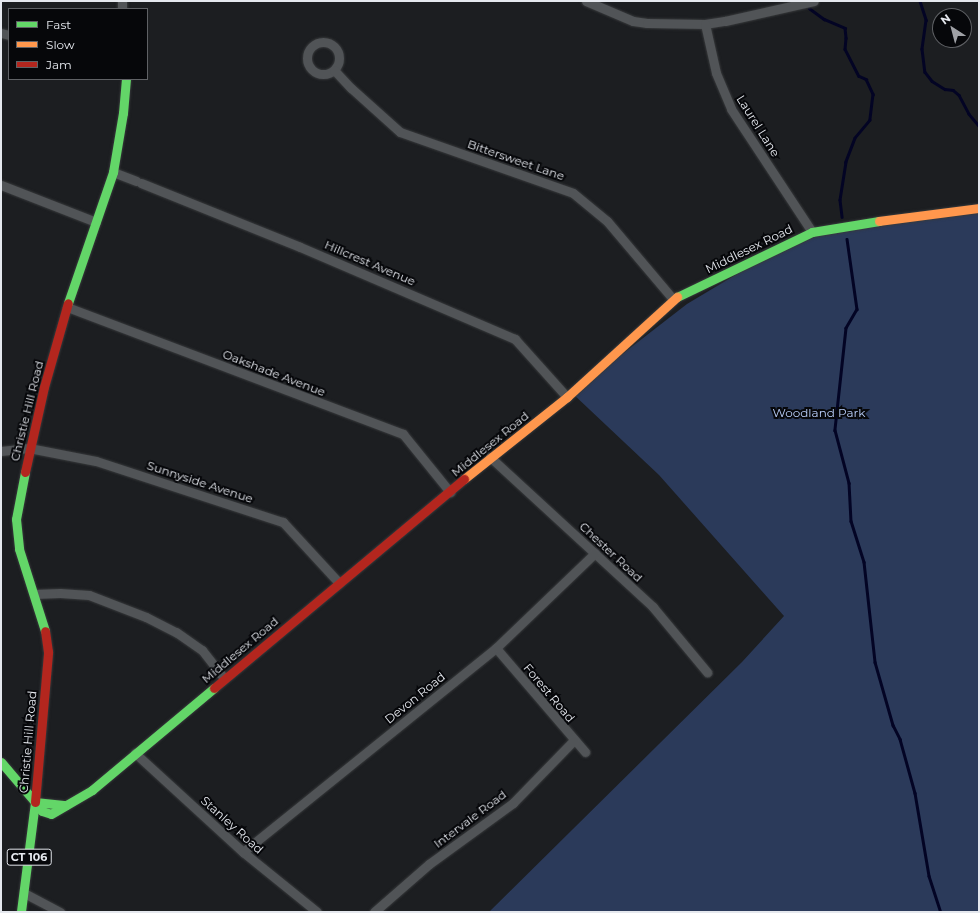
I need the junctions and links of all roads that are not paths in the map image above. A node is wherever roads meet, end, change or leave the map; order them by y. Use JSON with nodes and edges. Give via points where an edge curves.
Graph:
{"nodes":[{"id":1,"x":586,"y":1,"type":"edge"},
{"id":2,"x":814,"y":1,"type":"edge"},
{"id":3,"x":705,"y":24,"type":"junction"},
{"id":4,"x":334,"y":70,"type":"dead end"},
{"id":5,"x":126,"y":80,"type":"edge"},
{"id":6,"x":113,"y":172,"type":"junction"},
{"id":7,"x":1,"y":185,"type":"edge"},
{"id":8,"x":979,"y":208,"type":"edge"},
{"id":9,"x":96,"y":222,"type":"junction"},
{"id":10,"x":812,"y":232,"type":"junction"},
{"id":11,"x":673,"y":299,"type":"junction"},
{"id":12,"x":67,"y":307,"type":"junction"},
{"id":13,"x":568,"y":397,"type":"junction"},
{"id":14,"x":29,"y":448,"type":"junction"},
{"id":15,"x":1,"y":451,"type":"edge"},
{"id":16,"x":490,"y":457,"type":"junction"},
{"id":17,"x":450,"y":492,"type":"junction"},
{"id":18,"x":595,"y":553,"type":"junction"},
{"id":19,"x":339,"y":583,"type":"junction"},
{"id":20,"x":34,"y":594,"type":"junction"},
{"id":21,"x":496,"y":648,"type":"junction"},
{"id":22,"x":707,"y":672,"type":"dead end"},
{"id":23,"x":224,"y":678,"type":"junction"},
{"id":24,"x":574,"y":740,"type":"junction"},
{"id":25,"x":585,"y":752,"type":"dead end"},
{"id":26,"x":135,"y":753,"type":"junction"},
{"id":27,"x":1,"y":762,"type":"edge"},
{"id":28,"x":34,"y":802,"type":"junction"},
{"id":29,"x":243,"y":852,"type":"junction"},
{"id":30,"x":24,"y":893,"type":"junction"},
{"id":31,"x":21,"y":912,"type":"edge"},
{"id":32,"x":60,"y":912,"type":"edge"},
{"id":33,"x":317,"y":912,"type":"edge"},
{"id":34,"x":374,"y":912,"type":"edge"}],
"edges":[{"from":1,"to":3,"type":"street","via":[[633,21],[647,24]]},
{"from":2,"to":3,"type":"street"},
{"from":3,"to":10,"type":"street","name":"Laurel Lane","via":[[716,73],[731,109]]},
{"from":4,"to":11,"type":"street","name":"Bittersweet Lane","via":[[400,132],[573,193],[607,221]]},
{"from":5,"to":6,"type":"street","name":"Christie Hill Road"},
{"from":6,"to":9,"type":"street","name":"Christie Hill Road"},
{"from":6,"to":13,"type":"street","name":"Hillcrest Avenue","via":[[516,338]]},
{"from":7,"to":9,"type":"street"},
{"from":8,"to":10,"type":"street","name":"Middlesex Road"},
{"from":9,"to":12,"type":"street","name":"Christie Hill Road"},
{"from":10,"to":11,"type":"street","name":"Middlesex Road"},
{"from":11,"to":13,"type":"street","name":"Middlesex Road"},
{"from":12,"to":14,"type":"street","name":"Christie Hill Road"},
{"from":12,"to":17,"type":"street","name":"Oakshade Avenue","via":[[403,434]]},
{"from":13,"to":16,"type":"street","name":"Middlesex Road"},
{"from":14,"to":15,"type":"street","name":"Sunnyside Avenue"},
{"from":14,"to":19,"type":"street","name":"Sunnyside Avenue","via":[[96,461],[283,522]]},
{"from":14,"to":20,"type":"street","name":"Christie Hill Road","via":[[16,519],[18,549]]},
{"from":16,"to":17,"type":"street","name":"Middlesex Road"},
{"from":16,"to":18,"type":"street","name":"Chester Road"},
{"from":17,"to":19,"type":"street","name":"Middlesex Road"},
{"from":18,"to":21,"type":"street","name":"Devon Road"},
{"from":18,"to":22,"type":"street","name":"Chester Road","via":[[654,607]]},
{"from":19,"to":23,"type":"street","name":"Middlesex Road"},
{"from":20,"to":23,"type":"street","via":[[89,595],[146,617],[176,632],[202,650]]},
{"from":20,"to":28,"type":"street","name":"Christie Hill Road","via":[[48,652]]},
{"from":21,"to":24,"type":"street","name":"Forest Road"},
{"from":21,"to":29,"type":"street","name":"Devon Road"},
{"from":23,"to":26,"type":"street","name":"Middlesex Road"},
{"from":24,"to":25,"type":"street","name":"Forest Road"},
{"from":24,"to":34,"type":"street","name":"Intervale Road","via":[[513,803],[429,864]]},
{"from":26,"to":28,"type":"street","name":"Middlesex Road","via":[[92,790],[66,805]]},
{"from":26,"to":29,"type":"street","name":"Stanley Road"},
{"from":27,"to":28,"type":"street"},
{"from":28,"to":30,"type":"street","number":"CT 106"},
{"from":29,"to":33,"type":"street","name":"Stanley Road"},
{"from":30,"to":31,"type":"street","number":"CT 106"},
{"from":30,"to":32,"type":"street"}]}
